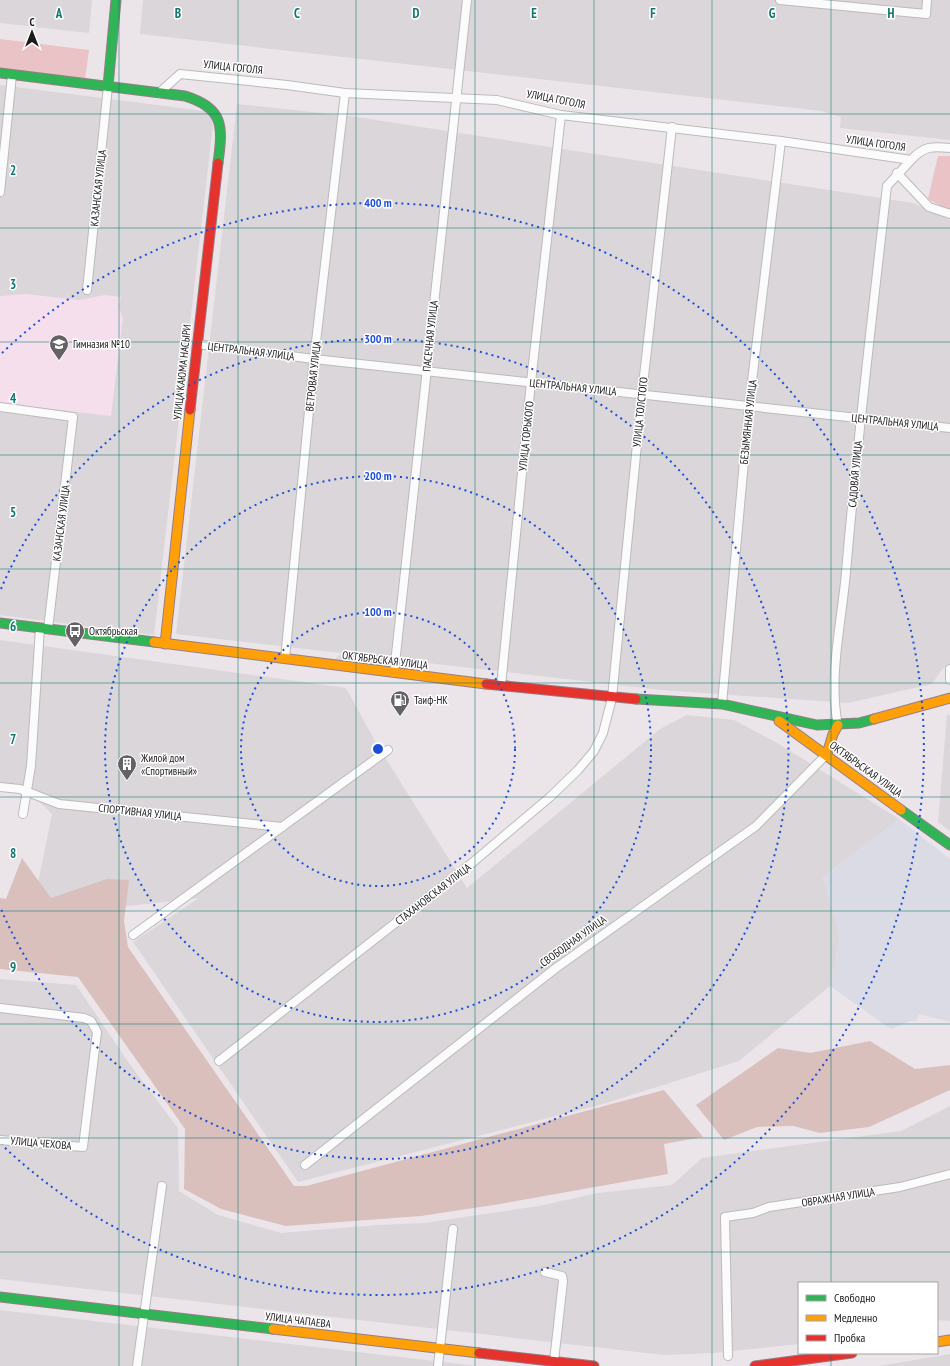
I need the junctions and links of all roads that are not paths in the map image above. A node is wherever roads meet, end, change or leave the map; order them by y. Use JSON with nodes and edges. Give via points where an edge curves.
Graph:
{"nodes":[{"id":1,"x":116,"y":0,"type":"edge"},
{"id":2,"x":467,"y":0,"type":"edge"},
{"id":3,"x":780,"y":0,"type":"edge"},
{"id":4,"x":927,"y":0,"type":"edge"},
{"id":5,"x":0,"y":73,"type":"edge"},
{"id":6,"x":12,"y":75,"type":"junction"},
{"id":7,"x":108,"y":86,"type":"junction"},
{"id":8,"x":159,"y":93,"type":"junction"},
{"id":9,"x":345,"y":93,"type":"junction"},
{"id":10,"x":456,"y":97,"type":"junction"},
{"id":11,"x":561,"y":115,"type":"junction"},
{"id":12,"x":672,"y":127,"type":"junction"},
{"id":13,"x":781,"y":141,"type":"junction"},
{"id":14,"x":950,"y":148,"type":"edge"},
{"id":15,"x":911,"y":160,"type":"junction"},
{"id":16,"x":897,"y":173,"type":"junction"},
{"id":17,"x":0,"y":192,"type":"edge"},
{"id":18,"x":950,"y":214,"type":"edge"},
{"id":19,"x":87,"y":290,"type":"dead end"},
{"id":20,"x":197,"y":344,"type":"junction"},
{"id":21,"x":314,"y":359,"type":"junction"},
{"id":22,"x":427,"y":371,"type":"junction"},
{"id":23,"x":531,"y":382,"type":"junction"},
{"id":24,"x":642,"y":394,"type":"junction"},
{"id":25,"x":749,"y":406,"type":"junction"},
{"id":26,"x":0,"y":407,"type":"edge"},
{"id":27,"x":860,"y":418,"type":"junction"},
{"id":28,"x":950,"y":428,"type":"edge"},
{"id":29,"x":0,"y":623,"type":"edge"},
{"id":30,"x":44,"y":629,"type":"junction"},
{"id":31,"x":165,"y":644,"type":"junction"},
{"id":32,"x":285,"y":659,"type":"junction"},
{"id":33,"x":950,"y":669,"type":"edge"},
{"id":34,"x":394,"y":673,"type":"junction"},
{"id":35,"x":950,"y":680,"type":"edge"},
{"id":36,"x":501,"y":686,"type":"junction"},
{"id":37,"x":612,"y":698,"type":"junction"},
{"id":38,"x":950,"y":698,"type":"edge"},
{"id":39,"x":722,"y":704,"type":"junction"},
{"id":40,"x":767,"y":714,"type":"junction"},
{"id":41,"x":838,"y":725,"type":"junction"},
{"id":42,"x":388,"y":750,"type":"dead end"},
{"id":43,"x":827,"y":754,"type":"junction"},
{"id":44,"x":0,"y":787,"type":"edge"},
{"id":45,"x":27,"y":791,"type":"junction"},
{"id":46,"x":23,"y":814,"type":"dead end"},
{"id":47,"x":282,"y":827,"type":"junction"},
{"id":48,"x":950,"y":845,"type":"edge"},
{"id":49,"x":133,"y":935,"type":"dead end"},
{"id":50,"x":0,"y":1008,"type":"edge"},
{"id":51,"x":219,"y":1061,"type":"dead end"},
{"id":52,"x":0,"y":1140,"type":"edge"},
{"id":53,"x":305,"y":1165,"type":"dead end"},
{"id":54,"x":950,"y":1174,"type":"edge"},
{"id":55,"x":162,"y":1186,"type":"dead end"},
{"id":56,"x":453,"y":1229,"type":"dead end"},
{"id":57,"x":545,"y":1272,"type":"dead end"},
{"id":58,"x":0,"y":1297,"type":"edge"},
{"id":59,"x":143,"y":1315,"type":"junction"},
{"id":60,"x":950,"y":1340,"type":"edge"},
{"id":61,"x":938,"y":1342,"type":"edge"},
{"id":62,"x":439,"y":1349,"type":"junction"},
{"id":63,"x":845,"y":1354,"type":"edge"},
{"id":64,"x":728,"y":1356,"type":"dead end"},
{"id":65,"x":554,"y":1361,"type":"junction"},
{"id":66,"x":137,"y":1366,"type":"edge"},
{"id":67,"x":438,"y":1366,"type":"edge"},
{"id":68,"x":594,"y":1366,"type":"edge"},
{"id":69,"x":755,"y":1366,"type":"edge"}],
"edges":[{"from":1,"to":7,"type":"main road"},
{"from":2,"to":10,"type":"street","name":"ПАСЕЧНАЯ УЛИЦА"},
{"from":3,"to":4,"type":"street","via":[[926,14]]},
{"from":5,"to":6,"type":"main road"},
{"from":6,"to":7,"type":"main road"},
{"from":6,"to":17,"type":"street"},
{"from":7,"to":8,"type":"main road"},
{"from":7,"to":19,"type":"street","name":"КАЗАНСКАЯ УЛИЦА"},
{"from":8,"to":9,"type":"street","name":"УЛИЦА ГОГОЛЯ","via":[[180,74]]},
{"from":8,"to":20,"type":"main road","name":"УЛИЦА КАЮМА НАСЫРИ","via":[[200,100],[210,106],[217,115],[221,132]]},
{"from":9,"to":10,"type":"street","name":"УЛИЦА ГОГОЛЯ"},
{"from":9,"to":21,"type":"street","name":"ВЕТРОВАЯ УЛИЦА"},
{"from":10,"to":11,"type":"street","name":"УЛИЦА ГОГОЛЯ","via":[[497,100]]},
{"from":10,"to":22,"type":"street","name":"ПАСЕЧНАЯ УЛИЦА"},
{"from":11,"to":12,"type":"street","name":"УЛИЦА ГОГОЛЯ"},
{"from":11,"to":23,"type":"street","name":"УЛИЦА ГОРЬКОГО"},
{"from":12,"to":13,"type":"street","name":"УЛИЦА ГОГОЛЯ"},
{"from":12,"to":24,"type":"street","name":"УЛИЦА ТОЛСТОГО"},
{"from":13,"to":15,"type":"street","name":"УЛИЦА ГОГОЛЯ"},
{"from":13,"to":25,"type":"street","name":"БЕЗЫМЯННАЯ УЛИЦА"},
{"from":14,"to":15,"type":"street","name":"УЛИЦА ГОГОЛЯ","via":[[932,146]]},
{"from":15,"to":16,"type":"street","name":"САДОВАЯ УЛИЦА"},
{"from":16,"to":18,"type":"street","via":[[930,207]]},
{"from":16,"to":27,"type":"street","name":"САДОВАЯ УЛИЦА","via":[[887,186]]},
{"from":20,"to":21,"type":"street","name":"ЦЕНТРАЛЬНАЯ УЛИЦА"},
{"from":20,"to":31,"type":"main road","name":"УЛИЦА КАЮМА НАСЫРИ"},
{"from":21,"to":22,"type":"street","name":"ЦЕНТРАЛЬНАЯ УЛИЦА"},
{"from":21,"to":32,"type":"street","name":"ВЕТРОВАЯ УЛИЦА"},
{"from":22,"to":23,"type":"street","name":"ЦЕНТРАЛЬНАЯ УЛИЦА"},
{"from":22,"to":34,"type":"street","name":"ПАСЕЧНАЯ УЛИЦА"},
{"from":23,"to":24,"type":"street","name":"ЦЕНТРАЛЬНАЯ УЛИЦА"},
{"from":23,"to":36,"type":"street","name":"УЛИЦА ГОРЬКОГО"},
{"from":24,"to":25,"type":"street","name":"ЦЕНТРАЛЬНАЯ УЛИЦА"},
{"from":24,"to":37,"type":"street","name":"УЛИЦА ТОЛСТОГО"},
{"from":25,"to":27,"type":"street","name":"ЦЕНТРАЛЬНАЯ УЛИЦА"},
{"from":25,"to":39,"type":"street","name":"БЕЗЫМЯННАЯ УЛИЦА"},
{"from":26,"to":30,"type":"street","name":"КАЗАНСКАЯ УЛИЦА","via":[[73,417]]},
{"from":27,"to":28,"type":"street","name":"ЦЕНТРАЛЬНАЯ УЛИЦА"},
{"from":27,"to":41,"type":"street","name":"САДОВАЯ УЛИЦА","via":[[834,679],[834,706]]},
{"from":29,"to":30,"type":"main road","name":"ОКТЯБРЬСКАЯ УЛИЦА"},
{"from":30,"to":31,"type":"main road","name":"ОКТЯБРЬСКАЯ УЛИЦА"},
{"from":30,"to":45,"type":"street","name":"КАЗАНСКАЯ УЛИЦА"},
{"from":31,"to":32,"type":"main road","name":"ОКТЯБРЬСКАЯ УЛИЦА"},
{"from":32,"to":34,"type":"main road","name":"ОКТЯБРЬСКАЯ УЛИЦА"},
{"from":33,"to":35,"type":"street"},
{"from":34,"to":36,"type":"main road","name":"ОКТЯБРЬСКАЯ УЛИЦА"},
{"from":36,"to":37,"type":"main road","name":"ОКТЯБРЬСКАЯ УЛИЦА"},
{"from":37,"to":39,"type":"main road","name":"ОКТЯБРЬСКАЯ УЛИЦА"},
{"from":37,"to":51,"type":"street","name":"СТАХАНОВСКАЯ УЛИЦА","via":[[603,733],[594,751],[550,798],[472,863]]},
{"from":38,"to":41,"type":"main road","name":"ОКТЯБРЬСКАЯ УЛИЦА","via":[[882,718]]},
{"from":39,"to":40,"type":"main road","name":"ОКТЯБРЬСКАЯ УЛИЦА"},
{"from":40,"to":41,"type":"main road","name":"ОКТЯБРЬСКАЯ УЛИЦА","via":[[817,725]]},
{"from":40,"to":43,"type":"main road","name":"ОКТЯБРЬСКАЯ УЛИЦА"},
{"from":41,"to":43,"type":"main road","via":[[832,734]]},
{"from":42,"to":47,"type":"street"},
{"from":43,"to":48,"type":"main road","name":"ОКТЯБРЬСКАЯ УЛИЦА"},
{"from":43,"to":53,"type":"street","name":"СВОБОДНАЯ УЛИЦА","via":[[756,826],[556,968]]},
{"from":44,"to":45,"type":"street","name":"СПОРТИВНАЯ УЛИЦА"},
{"from":45,"to":46,"type":"street","name":"КАЗАНСКАЯ УЛИЦА"},
{"from":45,"to":47,"type":"street","name":"СПОРТИВНАЯ УЛИЦА","via":[[59,804]]},
{"from":47,"to":49,"type":"street"},
{"from":50,"to":52,"type":"street","name":"УЛИЦА ЧЕХОВА","via":[[84,1018],[91,1021],[97,1032],[83,1147]]},
{"from":54,"to":64,"type":"street","name":"ОВРАЖНАЯ УЛИЦА","via":[[900,1187],[769,1207],[725,1217]]},
{"from":55,"to":59,"type":"street"},
{"from":56,"to":62,"type":"street"},
{"from":57,"to":65,"type":"street","via":[[562,1276],[563,1281]]},
{"from":58,"to":59,"type":"main road","name":"УЛИЦА ЧАПАЕВА"},
{"from":59,"to":62,"type":"main road","name":"УЛИЦА ЧАПАЕВА"},
{"from":59,"to":66,"type":"street"},
{"from":60,"to":61,"type":"main road"},
{"from":62,"to":65,"type":"main road","name":"УЛИЦА ЧАПАЕВА"},
{"from":62,"to":67,"type":"street"},
{"from":63,"to":69,"type":"main road"},
{"from":65,"to":68,"type":"main road","name":"УЛИЦА ЧАПАЕВА"}]}
